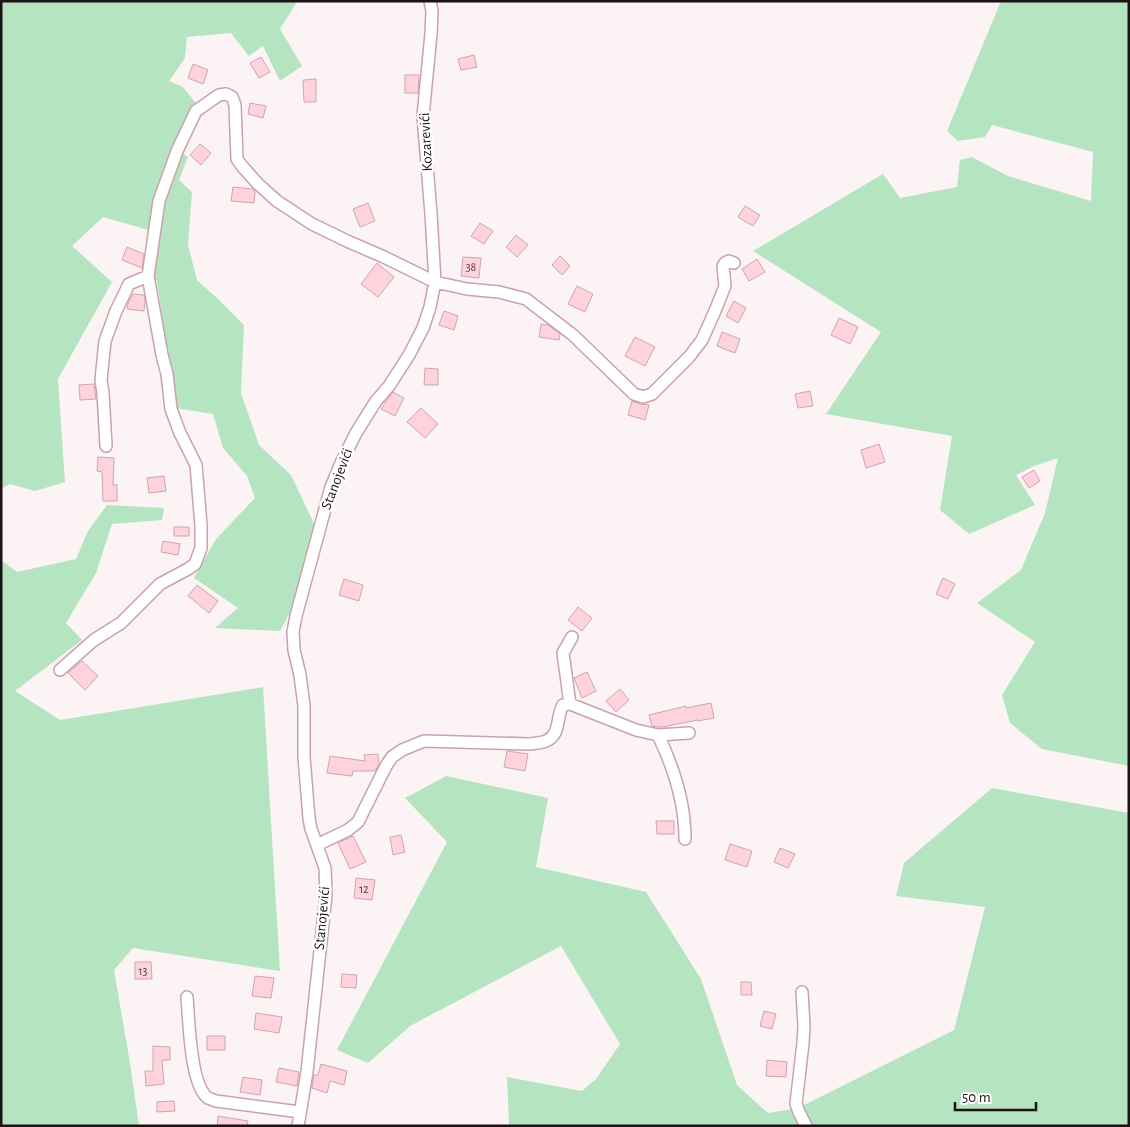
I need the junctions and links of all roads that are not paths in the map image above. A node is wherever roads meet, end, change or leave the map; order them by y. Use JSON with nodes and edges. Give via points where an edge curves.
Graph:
{"nodes":[{"id":1,"x":430,"y":1,"type":"edge"},
{"id":2,"x":734,"y":263,"type":"dead end"},
{"id":3,"x":148,"y":276,"type":"junction"},
{"id":4,"x":435,"y":282,"type":"junction"},
{"id":5,"x":106,"y":446,"type":"dead end"},
{"id":6,"x":572,"y":637,"type":"dead end"},
{"id":7,"x":60,"y":670,"type":"dead end"},
{"id":8,"x":570,"y":704,"type":"junction"},
{"id":9,"x":689,"y":733,"type":"dead end"},
{"id":10,"x":658,"y":735,"type":"junction"},
{"id":11,"x":685,"y":839,"type":"dead end"},
{"id":12,"x":317,"y":845,"type":"junction"},
{"id":13,"x":802,"y":992,"type":"dead end"},
{"id":14,"x":187,"y":998,"type":"dead end"},
{"id":15,"x":300,"y":1112,"type":"junction"},
{"id":16,"x":298,"y":1126,"type":"edge"},
{"id":17,"x":806,"y":1126,"type":"edge"}],
"edges":[{"from":1,"to":4,"type":"street","name":"Kozarevići","via":[[431,34],[423,116]]},
{"from":2,"to":4,"type":"street","via":[[729,261],[722,266],[725,286],[702,340],[652,394],[643,397],[634,394],[574,335],[526,299]]},
{"from":3,"to":4,"type":"street","via":[[160,201],[177,151],[196,111],[219,95],[226,94],[232,97],[235,105],[237,159],[258,184],[312,224]]},
{"from":3,"to":5,"type":"street","via":[[130,284],[105,341],[101,380]]},
{"from":3,"to":7,"type":"street","via":[[171,409],[196,465],[201,548],[195,564],[160,584],[120,624],[94,640]]},
{"from":4,"to":12,"type":"street","name":"Stanojevići","via":[[423,328],[409,355],[356,433],[331,487],[296,616],[294,650],[304,706],[306,787],[311,829]]},
{"from":6,"to":8,"type":"street","via":[[563,653]]},
{"from":8,"to":10,"type":"street","via":[[636,730]]},
{"from":8,"to":12,"type":"street","via":[[563,704],[556,730],[547,741],[530,744],[424,741],[402,750],[386,766],[358,822]]},
{"from":9,"to":10,"type":"street"},
{"from":10,"to":11,"type":"street","via":[[669,757],[678,789]]},
{"from":12,"to":15,"type":"street","name":"Stanojevići","via":[[325,868],[326,895]]},
{"from":13,"to":17,"type":"street","via":[[803,1035],[796,1104]]},
{"from":14,"to":15,"type":"street","via":[[192,1058],[202,1091],[208,1098]]},
{"from":15,"to":16,"type":"street","name":"Stanojevići"}]}
